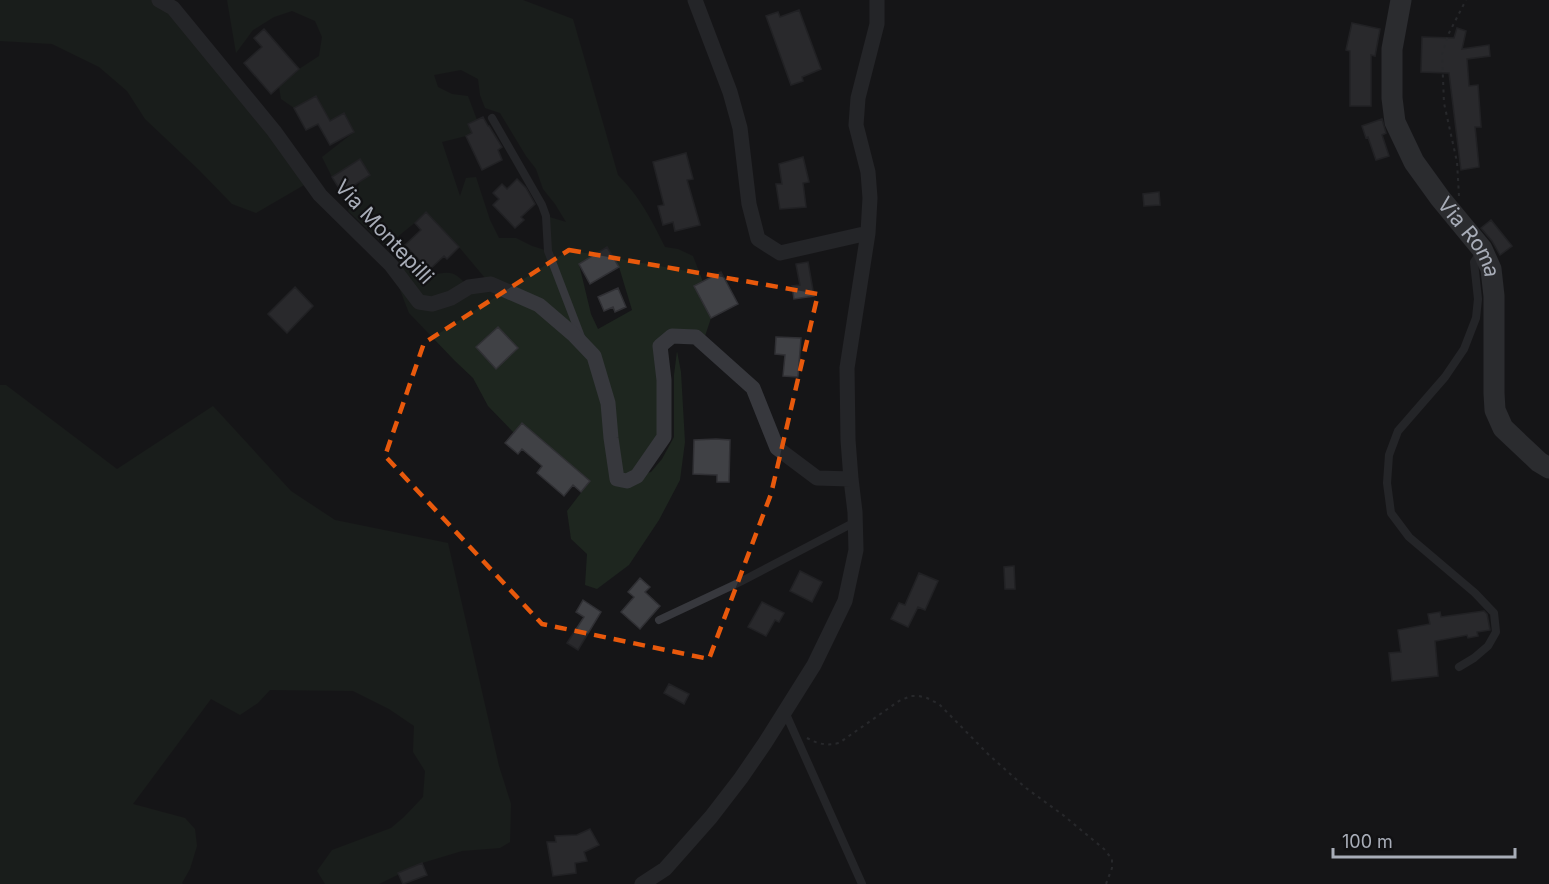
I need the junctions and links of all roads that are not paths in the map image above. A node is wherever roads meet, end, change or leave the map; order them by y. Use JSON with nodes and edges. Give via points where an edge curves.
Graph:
{"nodes":[{"id":1,"x":159,"y":0,"type":"edge"},
{"id":2,"x":695,"y":0,"type":"edge"},
{"id":3,"x":878,"y":0,"type":"edge"},
{"id":4,"x":1401,"y":0,"type":"edge"},
{"id":5,"x":492,"y":118,"type":"dead end"},
{"id":6,"x":868,"y":233,"type":"junction"},
{"id":7,"x":1482,"y":249,"type":"junction"},
{"id":8,"x":585,"y":346,"type":"junction"},
{"id":9,"x":1549,"y":468,"type":"edge"},
{"id":10,"x":851,"y":480,"type":"junction"},
{"id":11,"x":855,"y":522,"type":"junction"},
{"id":12,"x":659,"y":620,"type":"dead end"},
{"id":13,"x":1459,"y":667,"type":"dead end"},
{"id":14,"x":785,"y":712,"type":"junction"},
{"id":15,"x":642,"y":884,"type":"edge"},
{"id":16,"x":862,"y":884,"type":"edge"}],
"edges":[{"from":1,"to":8,"type":"street","name":"Via Montepilli","via":[[173,8],[274,131],[320,195],[391,265],[419,302],[432,304],[469,287],[491,285],[539,305]]},
{"from":2,"to":6,"type":"street","via":[[740,128],[749,204],[758,239],[780,253]]},
{"from":3,"to":6,"type":"street","via":[[877,24],[858,98],[856,125],[868,172]]},
{"from":4,"to":7,"type":"main road","name":"Via Roma","via":[[1392,49],[1395,122],[1414,162]]},
{"from":5,"to":8,"type":"lane","via":[[542,205],[548,251]]},
{"from":6,"to":10,"type":"street","via":[[847,368]]},
{"from":7,"to":9,"type":"main road","name":"Via Roma","via":[[1491,269],[1494,296],[1495,410],[1503,428]]},
{"from":7,"to":13,"type":"lane","via":[[1474,262],[1476,318],[1464,349],[1398,431],[1389,455],[1387,483],[1391,513],[1409,537],[1494,613],[1496,632],[1488,646]]},
{"from":8,"to":10,"type":"street","name":"Via Montepilli","via":[[594,356],[608,403],[617,479],[627,481],[637,476],[664,437],[660,346],[672,336],[696,337],[753,388],[777,448],[817,478]]},
{"from":10,"to":11,"type":"street"},
{"from":11,"to":12,"type":"lane"},
{"from":11,"to":14,"type":"street","via":[[856,550],[845,601],[814,665]]},
{"from":14,"to":15,"type":"street","via":[[711,817],[665,869]]},
{"from":14,"to":16,"type":"lane"}]}
